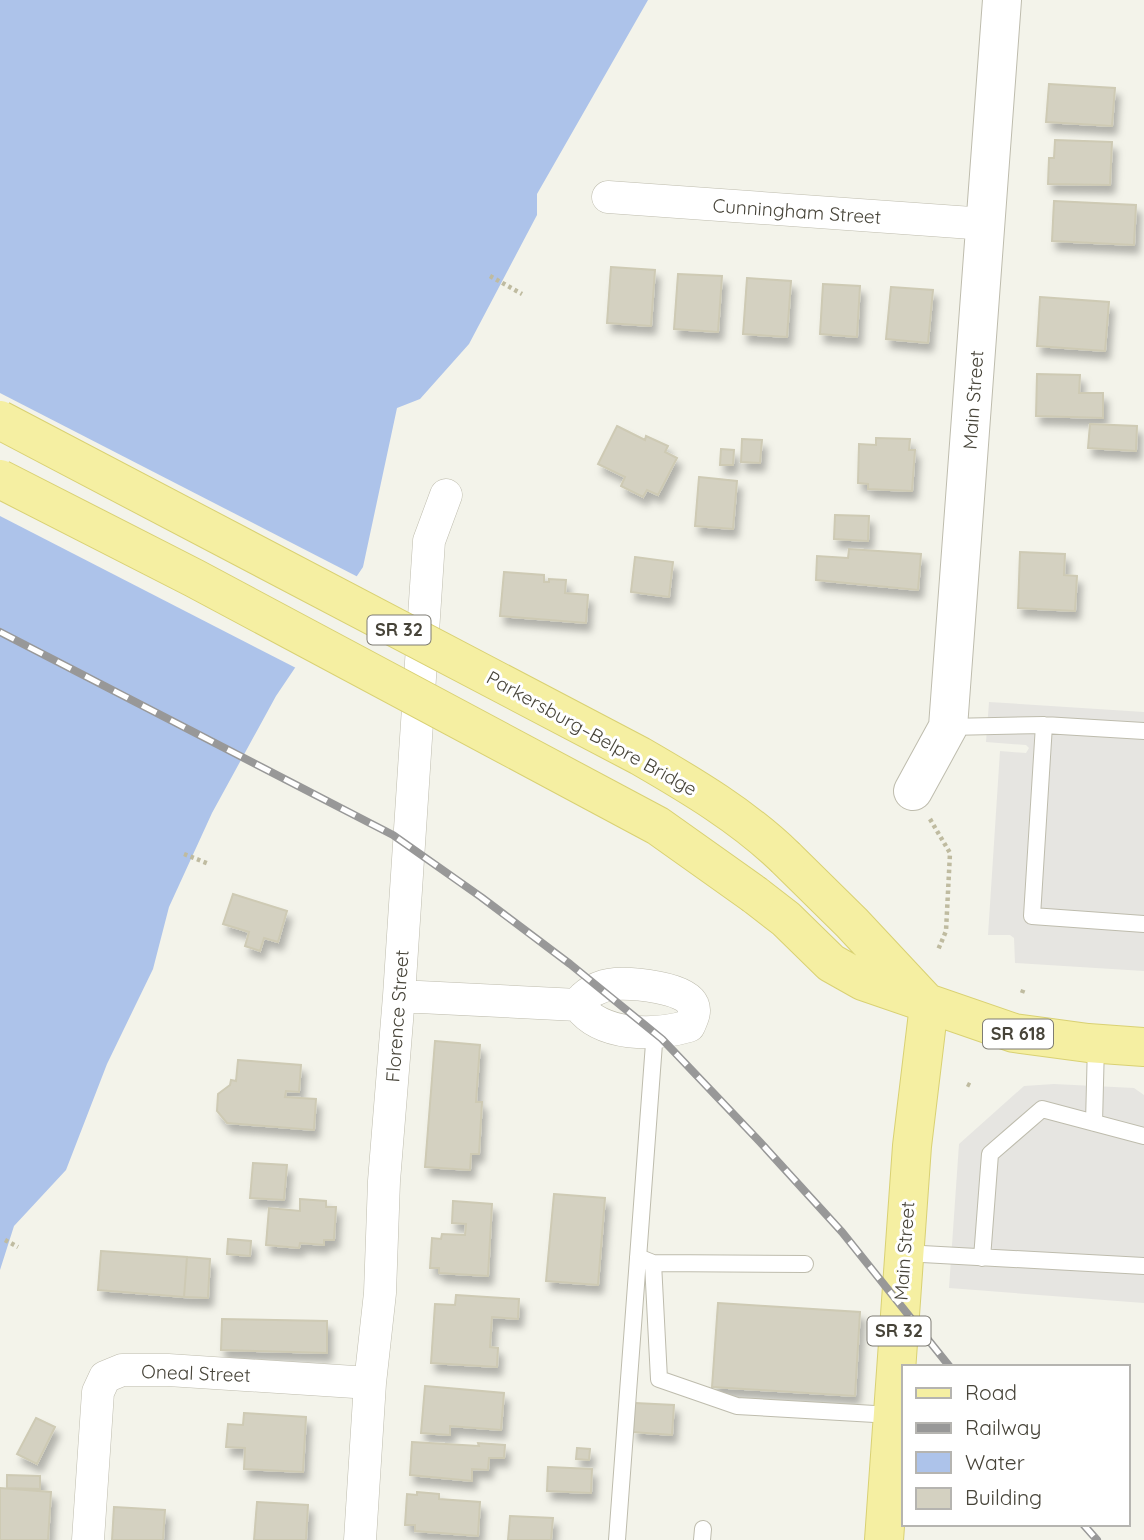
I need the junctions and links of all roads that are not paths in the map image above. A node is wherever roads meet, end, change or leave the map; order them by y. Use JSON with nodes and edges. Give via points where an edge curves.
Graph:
{"nodes":[{"id":1,"x":1002,"y":0,"type":"edge"},
{"id":2,"x":608,"y":197,"type":"dead end"},
{"id":3,"x":986,"y":223,"type":"junction"},
{"id":4,"x":0,"y":420,"type":"edge"},
{"id":5,"x":0,"y":479,"type":"edge"},
{"id":6,"x":446,"y":495,"type":"dead end"},
{"id":7,"x":1044,"y":725,"type":"junction"},
{"id":8,"x":948,"y":727,"type":"junction"},
{"id":9,"x":1144,"y":731,"type":"edge"},
{"id":10,"x":914,"y":791,"type":"road end"},
{"id":11,"x":1144,"y":924,"type":"edge"},
{"id":12,"x":399,"y":996,"type":"junction"},
{"id":13,"x":578,"y":1005,"type":"junction"},
{"id":14,"x":929,"y":1005,"type":"junction"},
{"id":15,"x":655,"y":1031,"type":"junction"},
{"id":16,"x":1096,"y":1044,"type":"junction"},
{"id":17,"x":1144,"y":1047,"type":"edge"},
{"id":18,"x":1094,"y":1122,"type":"junction"},
{"id":19,"x":1144,"y":1136,"type":"edge"},
{"id":20,"x":904,"y":1253,"type":"junction"},
{"id":21,"x":982,"y":1258,"type":"junction"},
{"id":22,"x":645,"y":1260,"type":"junction"},
{"id":23,"x":805,"y":1264,"type":"dead end"},
{"id":24,"x":1144,"y":1266,"type":"edge"},
{"id":25,"x":370,"y":1383,"type":"junction"},
{"id":26,"x":892,"y":1415,"type":"junction"},
{"id":27,"x":88,"y":1540,"type":"edge"},
{"id":28,"x":360,"y":1540,"type":"edge"},
{"id":29,"x":617,"y":1540,"type":"edge"},
{"id":30,"x":884,"y":1540,"type":"edge"}],
"edges":[{"from":1,"to":3,"type":"street","name":"Main Street"},
{"from":2,"to":3,"type":"street","name":"Cunningham Street"},
{"from":3,"to":8,"type":"street","name":"Main Street"},
{"from":4,"to":14,"type":"main road","name":"Parkersburg–Belpre Bridge","number":"SR 32","bridge":true,"via":[[640,756],[711,799],[771,843]]},
{"from":5,"to":14,"type":"main road","number":"SR 32","bridge":true,"via":[[658,826],[786,919],[831,963],[856,978]]},
{"from":6,"to":12,"type":"street","name":"Florence Street","via":[[429,541]]},
{"from":7,"to":8,"type":"lane"},
{"from":7,"to":9,"type":"lane"},
{"from":7,"to":11,"type":"lane","via":[[1032,916]]},
{"from":8,"to":10,"type":"street","name":"Main Street"},
{"from":12,"to":13,"type":"street"},
{"from":12,"to":25,"type":"street","name":"Florence Street"},
{"from":13,"to":15,"type":"street","via":[[591,1020],[606,1027]]},
{"from":13,"to":15,"type":"street","via":[[591,993],[614,984],[654,986],[690,1000],[695,1007],[689,1026]]},
{"from":14,"to":16,"type":"main road","number":"SR 618","via":[[1014,1033]]},
{"from":14,"to":20,"type":"main road","name":"Main Street","number":"SR 32"},
{"from":15,"to":22,"type":"lane"},
{"from":16,"to":17,"type":"main road","number":"SR 618"},
{"from":16,"to":18,"type":"lane"},
{"from":18,"to":19,"type":"lane"},
{"from":18,"to":21,"type":"lane","via":[[1042,1109],[990,1153]]},
{"from":20,"to":21,"type":"lane"},
{"from":20,"to":26,"type":"main road","name":"Main Street","number":"SR 32"},
{"from":21,"to":24,"type":"lane"},
{"from":22,"to":23,"type":"lane"},
{"from":22,"to":26,"type":"lane","via":[[659,1379],[737,1406]]},
{"from":22,"to":29,"type":"lane"},
{"from":25,"to":27,"type":"street","name":"Oneal Street","via":[[168,1370],[122,1370],[105,1377],[98,1392]]},
{"from":25,"to":28,"type":"street","name":"Florence Street"},
{"from":26,"to":30,"type":"main road","name":"Main Street","number":"SR 32"}]}
